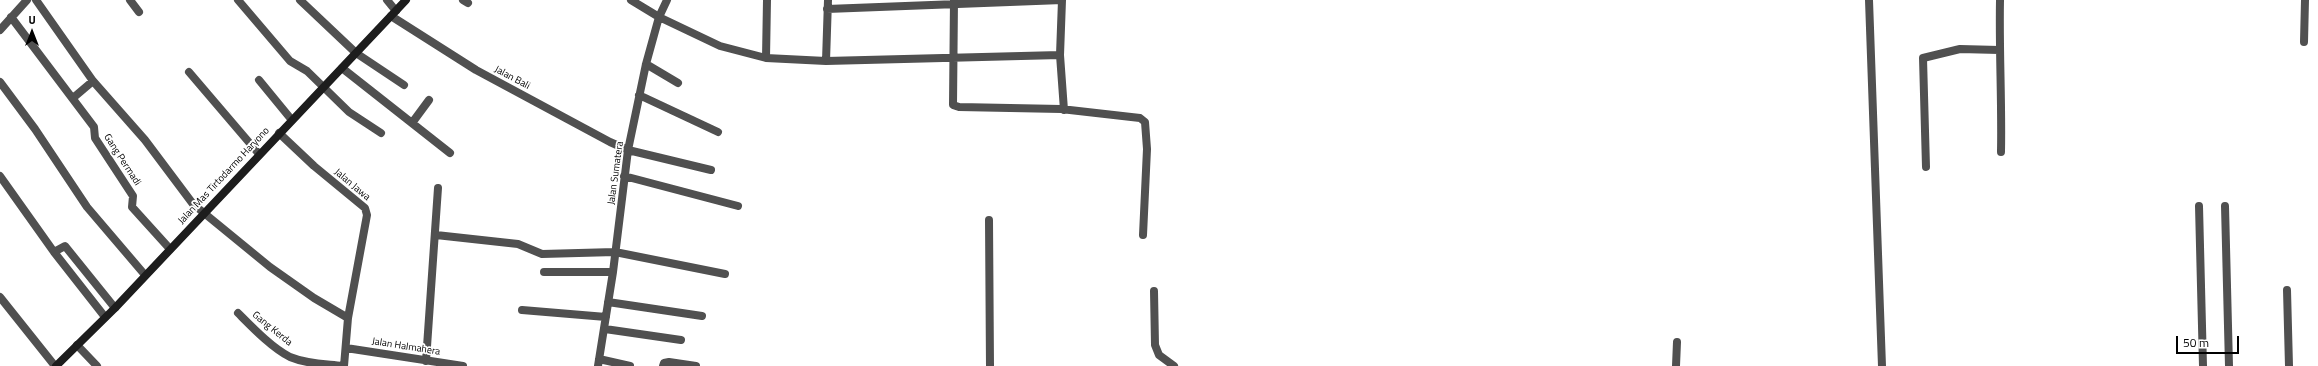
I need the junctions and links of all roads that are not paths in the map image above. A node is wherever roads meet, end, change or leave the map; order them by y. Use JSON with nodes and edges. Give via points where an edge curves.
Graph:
{"nodes":[{"id":1,"x":27,"y":0,"type":"edge"},
{"id":2,"x":36,"y":0,"type":"edge"},
{"id":3,"x":130,"y":0,"type":"edge"},
{"id":4,"x":238,"y":0,"type":"edge"},
{"id":5,"x":300,"y":0,"type":"edge"},
{"id":6,"x":387,"y":0,"type":"edge"},
{"id":7,"x":406,"y":0,"type":"edge"},
{"id":8,"x":631,"y":0,"type":"edge"},
{"id":9,"x":667,"y":0,"type":"edge"},
{"id":10,"x":767,"y":0,"type":"edge"},
{"id":11,"x":1062,"y":0,"type":"edge"},
{"id":12,"x":1869,"y":0,"type":"edge"},
{"id":13,"x":2000,"y":0,"type":"edge"},
{"id":14,"x":2305,"y":0,"type":"edge"},
{"id":15,"x":954,"y":2,"type":"edge"},
{"id":16,"x":828,"y":4,"type":"edge"},
{"id":17,"x":139,"y":12,"type":"dead end"},
{"id":18,"x":394,"y":13,"type":"junction"},
{"id":19,"x":0,"y":16,"type":"edge"},
{"id":20,"x":659,"y":17,"type":"junction"},
{"id":21,"x":9,"y":20,"type":"junction"},
{"id":22,"x":0,"y":30,"type":"edge"},
{"id":23,"x":2304,"y":42,"type":"dead end"},
{"id":24,"x":1999,"y":50,"type":"junction"},
{"id":25,"x":356,"y":53,"type":"junction"},
{"id":26,"x":1060,"y":55,"type":"junction"},
{"id":27,"x":953,"y":57,"type":"junction"},
{"id":28,"x":766,"y":58,"type":"junction"},
{"id":29,"x":826,"y":61,"type":"junction"},
{"id":30,"x":646,"y":64,"type":"junction"},
{"id":31,"x":342,"y":68,"type":"junction"},
{"id":32,"x":189,"y":72,"type":"dead end"},
{"id":33,"x":259,"y":80,"type":"dead end"},
{"id":34,"x":93,"y":81,"type":"junction"},
{"id":35,"x":0,"y":82,"type":"edge"},
{"id":36,"x":678,"y":83,"type":"dead end"},
{"id":37,"x":404,"y":85,"type":"dead end"},
{"id":38,"x":324,"y":87,"type":"junction"},
{"id":39,"x":638,"y":95,"type":"junction"},
{"id":40,"x":73,"y":98,"type":"junction"},
{"id":41,"x":429,"y":100,"type":"dead end"},
{"id":42,"x":1064,"y":110,"type":"junction"},
{"id":43,"x":292,"y":119,"type":"junction"},
{"id":44,"x":412,"y":123,"type":"junction"},
{"id":45,"x":718,"y":132,"type":"dead end"},
{"id":46,"x":279,"y":133,"type":"junction"},
{"id":47,"x":381,"y":133,"type":"dead end"},
{"id":48,"x":628,"y":150,"type":"junction"},
{"id":49,"x":2001,"y":152,"type":"dead end"},
{"id":50,"x":450,"y":153,"type":"dead end"},
{"id":51,"x":259,"y":154,"type":"junction"},
{"id":52,"x":1926,"y":167,"type":"dead end"},
{"id":53,"x":711,"y":170,"type":"dead end"},
{"id":54,"x":0,"y":176,"type":"edge"},
{"id":55,"x":624,"y":176,"type":"junction"},
{"id":56,"x":438,"y":188,"type":"dead end"},
{"id":57,"x":738,"y":206,"type":"dead end"},
{"id":58,"x":2198,"y":206,"type":"dead end"},
{"id":59,"x":2225,"y":206,"type":"dead end"},
{"id":60,"x":203,"y":213,"type":"junction"},
{"id":61,"x":989,"y":220,"type":"dead end"},
{"id":62,"x":1144,"y":235,"type":"dead end"},
{"id":63,"x":436,"y":236,"type":"junction"},
{"id":64,"x":170,"y":249,"type":"junction"},
{"id":65,"x":54,"y":252,"type":"junction"},
{"id":66,"x":615,"y":252,"type":"junction"},
{"id":67,"x":544,"y":272,"type":"dead end"},
{"id":68,"x":613,"y":272,"type":"junction"},
{"id":69,"x":726,"y":274,"type":"dead end"},
{"id":70,"x":145,"y":275,"type":"junction"},
{"id":71,"x":2287,"y":290,"type":"dead end"},
{"id":72,"x":1154,"y":291,"type":"dead end"},
{"id":73,"x":0,"y":297,"type":"edge"},
{"id":74,"x":608,"y":302,"type":"junction"},
{"id":75,"x":115,"y":308,"type":"junction"},
{"id":76,"x":522,"y":310,"type":"dead end"},
{"id":77,"x":238,"y":313,"type":"dead end"},
{"id":78,"x":702,"y":316,"type":"dead end"},
{"id":79,"x":105,"y":317,"type":"junction"},
{"id":80,"x":606,"y":317,"type":"junction"},
{"id":81,"x":348,"y":318,"type":"junction"},
{"id":82,"x":605,"y":329,"type":"junction"},
{"id":83,"x":681,"y":340,"type":"dead end"},
{"id":84,"x":1676,"y":342,"type":"dead end"},
{"id":85,"x":77,"y":345,"type":"junction"},
{"id":86,"x":346,"y":348,"type":"junction"},
{"id":87,"x":426,"y":361,"type":"junction"},
{"id":88,"x":598,"y":362,"type":"edge"},
{"id":89,"x":56,"y":366,"type":"edge"},
{"id":90,"x":97,"y":366,"type":"edge"},
{"id":91,"x":343,"y":366,"type":"edge"},
{"id":92,"x":463,"y":366,"type":"edge"},
{"id":93,"x":630,"y":366,"type":"edge"},
{"id":94,"x":663,"y":366,"type":"edge"},
{"id":95,"x":696,"y":366,"type":"edge"},
{"id":96,"x":990,"y":366,"type":"edge"},
{"id":97,"x":1174,"y":366,"type":"edge"},
{"id":98,"x":1676,"y":366,"type":"edge"},
{"id":99,"x":1882,"y":366,"type":"edge"},
{"id":100,"x":2203,"y":366,"type":"edge"},
{"id":101,"x":2229,"y":366,"type":"edge"},
{"id":102,"x":2289,"y":366,"type":"edge"}],
"edges":[{"from":1,"to":21,"type":"street"},
{"from":2,"to":34,"type":"street"},
{"from":3,"to":17,"type":"street"},
{"from":4,"to":38,"type":"street","via":[[290,61]]},
{"from":5,"to":25,"type":"street"},
{"from":6,"to":18,"type":"street","name":"Jalan Bali"},
{"from":7,"to":18,"type":"street","name":"Jalan Mas Tirtodarmo Haryono"},
{"from":8,"to":20,"type":"street"},
{"from":9,"to":20,"type":"street","name":"Jalan Sumatera"},
{"from":10,"to":28,"type":"street"},
{"from":11,"to":15,"type":"street"},
{"from":11,"to":26,"type":"street"},
{"from":12,"to":99,"type":"street"},
{"from":13,"to":24,"type":"street"},
{"from":14,"to":23,"type":"street"},
{"from":15,"to":16,"type":"street"},
{"from":15,"to":27,"type":"street"},
{"from":16,"to":29,"type":"street"},
{"from":18,"to":25,"type":"street","name":"Jalan Mas Tirtodarmo Haryono"},
{"from":18,"to":48,"type":"street","name":"Jalan Bali","via":[[476,70]]},
{"from":19,"to":21,"type":"street","name":"Gang Permadi"},
{"from":20,"to":28,"type":"street","via":[[720,46]]},
{"from":20,"to":30,"type":"street","name":"Jalan Sumatera"},
{"from":21,"to":22,"type":"street"},
{"from":21,"to":40,"type":"street","name":"Gang Permadi"},
{"from":24,"to":49,"type":"street","via":[[2002,92]]},
{"from":24,"to":52,"type":"street","via":[[1960,49],[1923,58]]},
{"from":25,"to":31,"type":"street","name":"Jalan Mas Tirtodarmo Haryono"},
{"from":25,"to":37,"type":"street"},
{"from":26,"to":27,"type":"street"},
{"from":26,"to":42,"type":"street"},
{"from":27,"to":29,"type":"street"},
{"from":27,"to":42,"type":"street","via":[[953,105],[959,108]]},
{"from":28,"to":29,"type":"street"},
{"from":30,"to":36,"type":"street"},
{"from":30,"to":39,"type":"street","name":"Jalan Sumatera"},
{"from":31,"to":38,"type":"street","name":"Jalan Mas Tirtodarmo Haryono"},
{"from":31,"to":44,"type":"street"},
{"from":32,"to":51,"type":"street"},
{"from":33,"to":43,"type":"street"},
{"from":34,"to":40,"type":"street"},
{"from":34,"to":60,"type":"street","via":[[145,140],[193,204]]},
{"from":35,"to":70,"type":"street","via":[[87,207]]},
{"from":38,"to":43,"type":"street","name":"Jalan Mas Tirtodarmo Haryono"},
{"from":38,"to":47,"type":"street","via":[[350,112]]},
{"from":39,"to":45,"type":"street"},
{"from":39,"to":48,"type":"street","name":"Jalan Sumatera","via":[[636,119]]},
{"from":40,"to":64,"type":"street","name":"Gang Permadi","via":[[94,128],[95,138],[133,196],[132,207]]},
{"from":41,"to":44,"type":"street"},
{"from":42,"to":62,"type":"street","via":[[1140,118],[1145,122],[1147,149]]},
{"from":43,"to":46,"type":"street","name":"Jalan Mas Tirtodarmo Haryono"},
{"from":44,"to":50,"type":"street"},
{"from":46,"to":51,"type":"street","name":"Jalan Mas Tirtodarmo Haryono"},
{"from":46,"to":81,"type":"street","name":"Jalan Jawa","via":[[365,208],[367,215]]},
{"from":48,"to":53,"type":"street","name":"Jalan Bali"},
{"from":48,"to":55,"type":"street","name":"Jalan Sumatera"},
{"from":51,"to":60,"type":"street","name":"Jalan Mas Tirtodarmo Haryono"},
{"from":54,"to":65,"type":"street"},
{"from":55,"to":57,"type":"street"},
{"from":55,"to":66,"type":"street","name":"Jalan Sumatera"},
{"from":56,"to":63,"type":"street"},
{"from":58,"to":100,"type":"street"},
{"from":59,"to":101,"type":"street"},
{"from":60,"to":64,"type":"street","name":"Jalan Mas Tirtodarmo Haryono"},
{"from":60,"to":81,"type":"street","via":[[270,267]]},
{"from":61,"to":96,"type":"street"},
{"from":63,"to":66,"type":"street","via":[[518,244],[542,254]]},
{"from":63,"to":87,"type":"street"},
{"from":64,"to":70,"type":"street","name":"Jalan Mas Tirtodarmo Haryono"},
{"from":65,"to":75,"type":"street","via":[[65,246]]},
{"from":65,"to":79,"type":"street"},
{"from":66,"to":68,"type":"street","name":"Jalan Sumatera"},
{"from":66,"to":69,"type":"street"},
{"from":67,"to":68,"type":"street"},
{"from":68,"to":74,"type":"street","name":"Jalan Sumatera"},
{"from":70,"to":75,"type":"street","name":"Jalan Mas Tirtodarmo Haryono"},
{"from":71,"to":102,"type":"street"},
{"from":72,"to":97,"type":"street","via":[[1155,345],[1159,355]]},
{"from":73,"to":89,"type":"street"},
{"from":74,"to":78,"type":"street"},
{"from":74,"to":80,"type":"street","name":"Jalan Sumatera"},
{"from":75,"to":79,"type":"street","name":"Jalan Mas Tirtodarmo Haryono"},
{"from":76,"to":80,"type":"street"},
{"from":77,"to":91,"type":"street","name":"Gang Kerda","via":[[256,331],[289,356],[309,362]]},
{"from":79,"to":85,"type":"street","name":"Jalan Mas Tirtodarmo Haryono"},
{"from":80,"to":82,"type":"street","name":"Jalan Sumatera"},
{"from":81,"to":86,"type":"street","name":"Jalan Jawa"},
{"from":82,"to":83,"type":"street"},
{"from":82,"to":88,"type":"street","name":"Jalan Sumatera"},
{"from":84,"to":98,"type":"street"},
{"from":85,"to":89,"type":"street","name":"Jalan Mas Tirtodarmo Haryono"},
{"from":85,"to":90,"type":"street"},
{"from":86,"to":87,"type":"street","name":"Jalan Halmahera"},
{"from":86,"to":91,"type":"street","name":"Jalan Jawa"},
{"from":87,"to":92,"type":"street","name":"Jalan Halmahera"},
{"from":88,"to":93,"type":"street"},
{"from":94,"to":95,"type":"street","via":[[664,363],[670,362]]}]}
